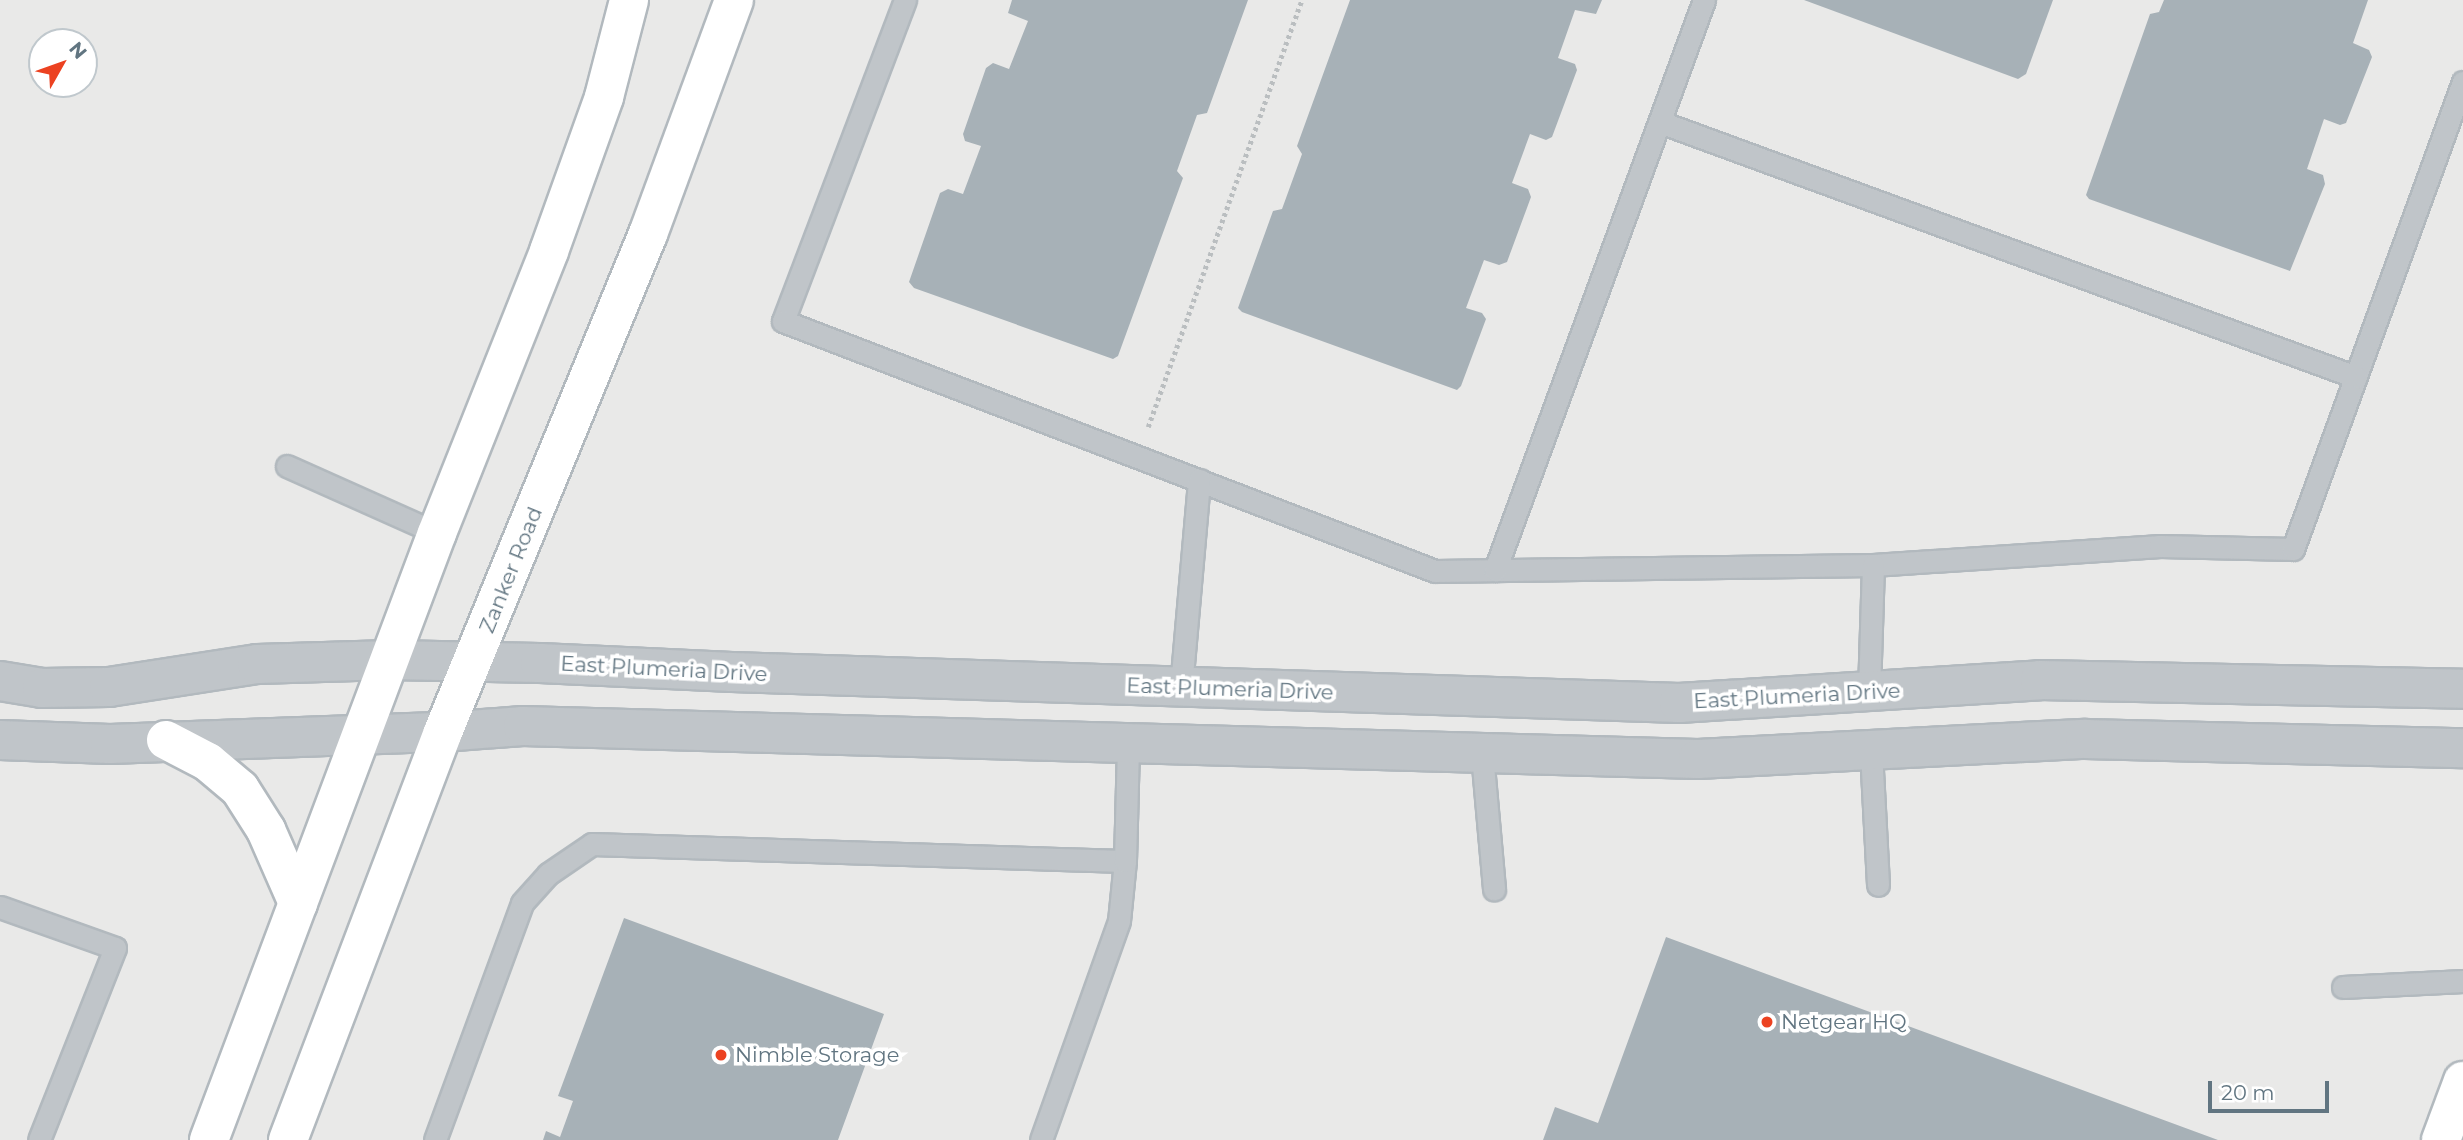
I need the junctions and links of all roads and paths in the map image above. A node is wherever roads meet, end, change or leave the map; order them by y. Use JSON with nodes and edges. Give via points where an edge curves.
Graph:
{"nodes":[{"id":1,"x":629,"y":0,"type":"edge"},
{"id":2,"x":734,"y":0,"type":"edge"},
{"id":3,"x":905,"y":0,"type":"edge"},
{"id":4,"x":1302,"y":0,"type":"edge"},
{"id":5,"x":1704,"y":0,"type":"edge"},
{"id":6,"x":2463,"y":82,"type":"edge"},
{"id":7,"x":1660,"y":122,"type":"junction"},
{"id":8,"x":2356,"y":377,"type":"junction"},
{"id":9,"x":1138,"y":457,"type":"junction"},
{"id":10,"x":286,"y":466,"type":"dead end"},
{"id":11,"x":1199,"y":480,"type":"junction"},
{"id":12,"x":437,"y":533,"type":"junction"},
{"id":13,"x":1872,"y":565,"type":"junction"},
{"id":14,"x":1495,"y":570,"type":"junction"},
{"id":15,"x":390,"y":660,"type":"junction"},
{"id":16,"x":474,"y":662,"type":"junction"},
{"id":17,"x":0,"y":681,"type":"edge"},
{"id":18,"x":1181,"y":687,"type":"junction"},
{"id":19,"x":2463,"y":689,"type":"edge"},
{"id":20,"x":1869,"y":692,"type":"junction"},
{"id":21,"x":443,"y":732,"type":"junction"},
{"id":22,"x":362,"y":734,"type":"junction"},
{"id":23,"x":0,"y":740,"type":"edge"},
{"id":24,"x":166,"y":740,"type":"junction"},
{"id":25,"x":1128,"y":744,"type":"junction"},
{"id":26,"x":1179,"y":745,"type":"junction"},
{"id":27,"x":2463,"y":748,"type":"edge"},
{"id":28,"x":1871,"y":751,"type":"junction"},
{"id":29,"x":1482,"y":754,"type":"junction"},
{"id":30,"x":1125,"y":861,"type":"junction"},
{"id":31,"x":1878,"y":885,"type":"dead end"},
{"id":32,"x":1494,"y":889,"type":"dead end"},
{"id":33,"x":298,"y":903,"type":"junction"},
{"id":34,"x":0,"y":907,"type":"edge"},
{"id":35,"x":2463,"y":981,"type":"edge"},
{"id":36,"x":2343,"y":987,"type":"dead end"},
{"id":37,"x":2463,"y":1081,"type":"edge"},
{"id":38,"x":39,"y":1140,"type":"edge"},
{"id":39,"x":209,"y":1140,"type":"edge"},
{"id":40,"x":288,"y":1140,"type":"edge"},
{"id":41,"x":435,"y":1140,"type":"edge"},
{"id":42,"x":1041,"y":1140,"type":"edge"},
{"id":43,"x":2441,"y":1140,"type":"edge"}],
"edges":[{"from":1,"to":12,"type":"main road","via":[[604,97],[558,225]]},
{"from":2,"to":16,"type":"main road","name":"Zanker Road","via":[[648,234]]},
{"from":3,"to":9,"type":"lane","via":[[783,321]]},
{"from":4,"to":9,"type":"path"},
{"from":5,"to":7,"type":"lane"},
{"from":6,"to":8,"type":"lane"},
{"from":7,"to":8,"type":"lane"},
{"from":7,"to":14,"type":"lane"},
{"from":8,"to":13,"type":"lane","via":[[2293,549],[2160,547]]},
{"from":9,"to":11,"type":"lane"},
{"from":10,"to":12,"type":"lane"},
{"from":11,"to":14,"type":"lane","via":[[1435,571]]},
{"from":11,"to":18,"type":"lane"},
{"from":12,"to":15,"type":"main road"},
{"from":13,"to":14,"type":"lane"},
{"from":13,"to":20,"type":"lane"},
{"from":15,"to":16,"type":"street","name":"East Plumeria Drive"},
{"from":15,"to":17,"type":"street","name":"East Plumeria Drive","via":[[257,664],[109,687],[42,688]]},
{"from":15,"to":22,"type":"main road"},
{"from":16,"to":18,"type":"street","name":"East Plumeria Drive"},
{"from":16,"to":21,"type":"main road","name":"Zanker Road"},
{"from":18,"to":20,"type":"street","name":"East Plumeria Drive","via":[[1679,703]]},
{"from":18,"to":26,"type":"street"},
{"from":19,"to":20,"type":"street","name":"East Plumeria Drive","via":[[2040,680]]},
{"from":20,"to":28,"type":"street"},
{"from":21,"to":22,"type":"street"},
{"from":21,"to":25,"type":"street","via":[[523,726]]},
{"from":21,"to":40,"type":"main road","name":"Zanker Road"},
{"from":22,"to":24,"type":"street"},
{"from":22,"to":33,"type":"main road"},
{"from":23,"to":24,"type":"street","via":[[110,744]]},
{"from":24,"to":33,"type":"main road","via":[[208,762],[240,789],[266,830]]},
{"from":25,"to":26,"type":"street"},
{"from":25,"to":30,"type":"lane"},
{"from":26,"to":29,"type":"street"},
{"from":27,"to":28,"type":"street","via":[[2085,738]]},
{"from":28,"to":29,"type":"street","via":[[1698,760]]},
{"from":28,"to":31,"type":"lane"},
{"from":29,"to":32,"type":"lane"},
{"from":30,"to":41,"type":"lane","via":[[592,844],[548,874],[522,903]]},
{"from":30,"to":42,"type":"lane","via":[[1119,921]]},
{"from":33,"to":39,"type":"main road"},
{"from":34,"to":38,"type":"lane","via":[[115,948]]},
{"from":35,"to":36,"type":"lane"},
{"from":37,"to":43,"type":"main road"}]}
